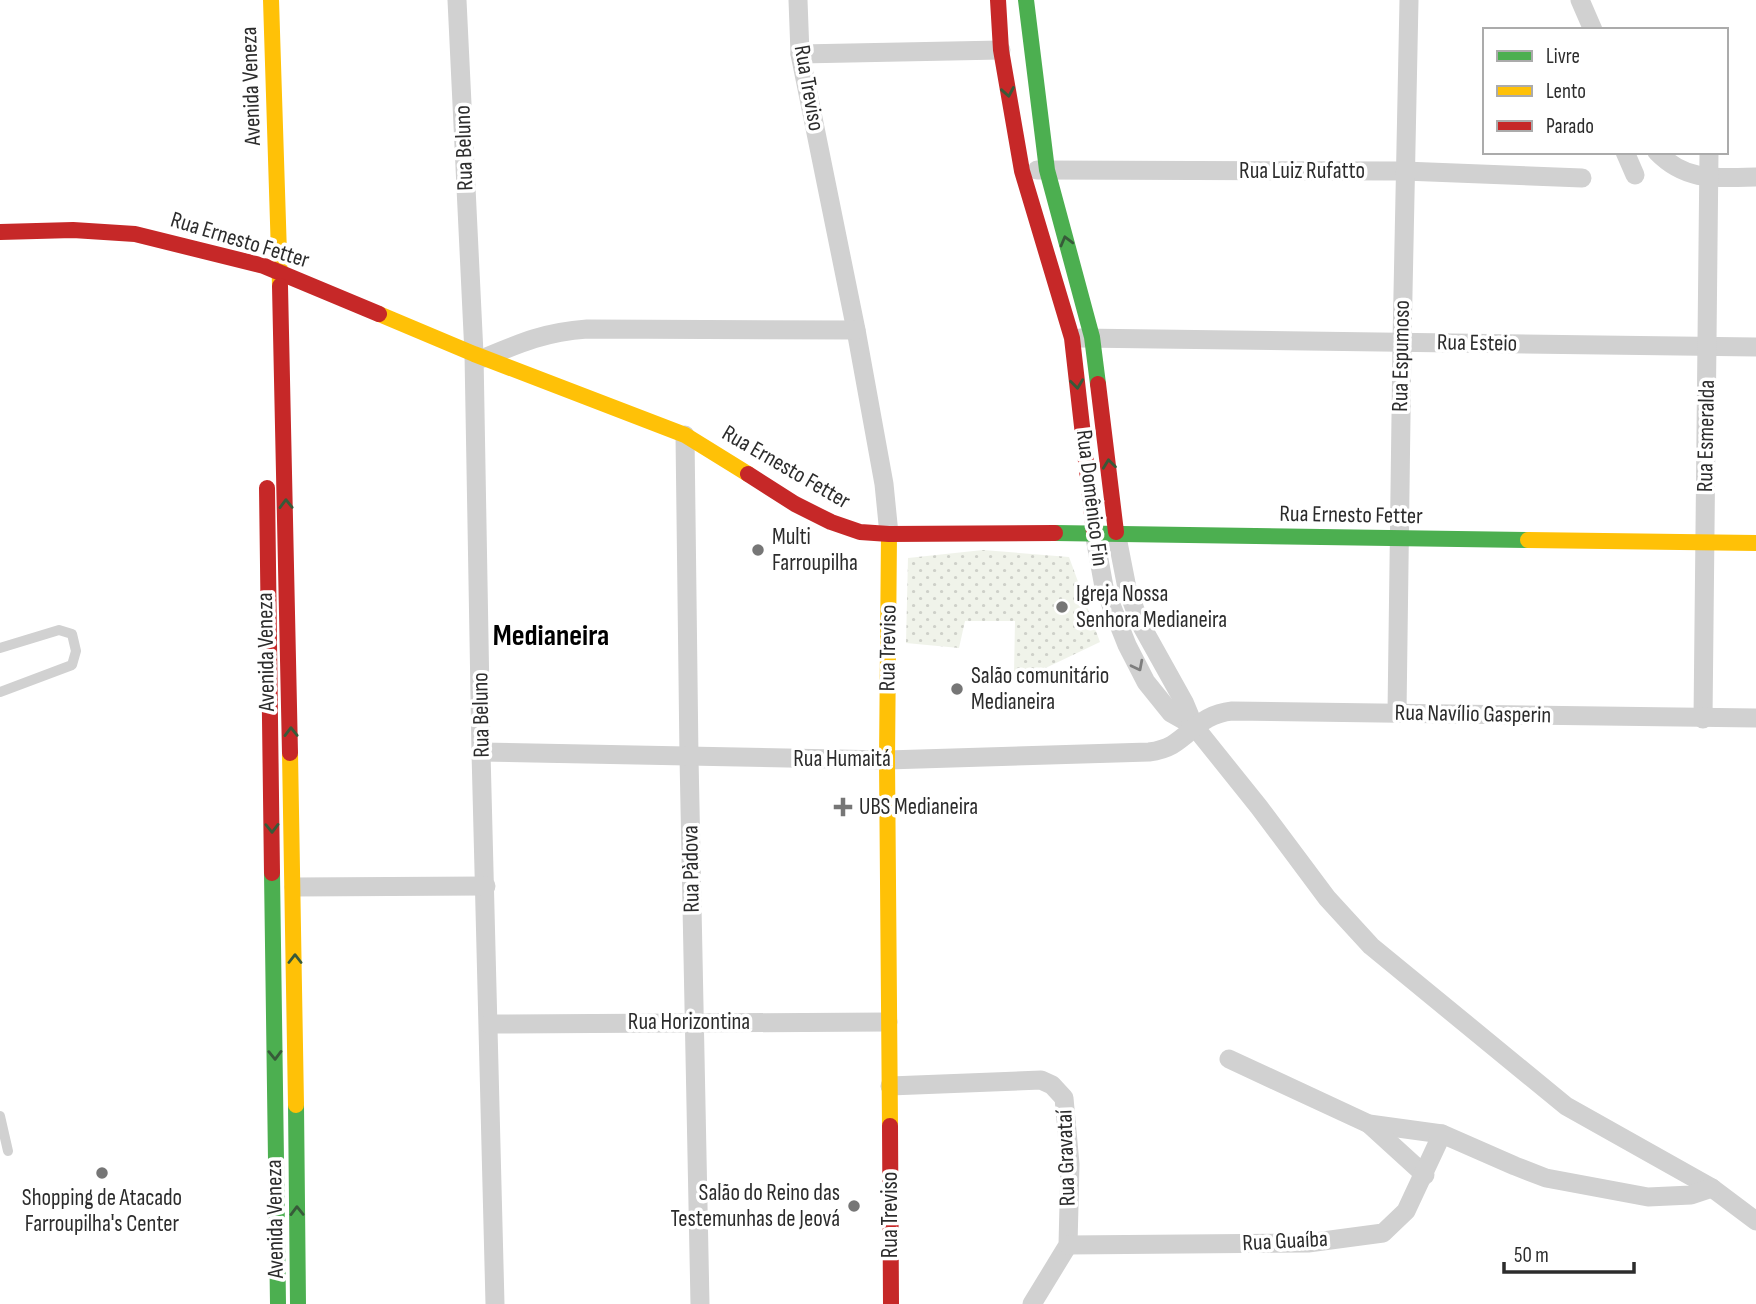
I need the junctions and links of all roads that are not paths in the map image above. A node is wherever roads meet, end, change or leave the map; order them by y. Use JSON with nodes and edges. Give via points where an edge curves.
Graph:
{"nodes":[{"id":1,"x":257,"y":0,"type":"edge"},
{"id":2,"x":271,"y":0,"type":"edge"},
{"id":3,"x":457,"y":0,"type":"edge"},
{"id":4,"x":798,"y":0,"type":"edge"},
{"id":5,"x":998,"y":0,"type":"edge"},
{"id":6,"x":1026,"y":0,"type":"edge"},
{"id":7,"x":1409,"y":0,"type":"edge"},
{"id":8,"x":1580,"y":0,"type":"edge"},
{"id":9,"x":1592,"y":28,"type":"edge"},
{"id":10,"x":1001,"y":50,"type":"junction"},
{"id":11,"x":800,"y":54,"type":"junction"},
{"id":12,"x":1626,"y":154,"type":"edge"},
{"id":13,"x":1659,"y":154,"type":"edge"},
{"id":14,"x":1709,"y":154,"type":"edge"},
{"id":15,"x":1047,"y":170,"type":"junction"},
{"id":16,"x":1022,"y":171,"type":"junction"},
{"id":17,"x":1405,"y":171,"type":"junction"},
{"id":18,"x":1636,"y":175,"type":"dead end"},
{"id":19,"x":1756,"y":177,"type":"edge"},
{"id":20,"x":1582,"y":178,"type":"dead end"},
{"id":21,"x":1710,"y":178,"type":"junction"},
{"id":22,"x":0,"y":232,"type":"edge"},
{"id":23,"x":264,"y":266,"type":"junction"},
{"id":24,"x":280,"y":272,"type":"junction"},
{"id":25,"x":856,"y":330,"type":"junction"},
{"id":26,"x":1093,"y":337,"type":"junction"},
{"id":27,"x":1072,"y":338,"type":"junction"},
{"id":28,"x":1402,"y":342,"type":"junction"},
{"id":29,"x":1707,"y":346,"type":"junction"},
{"id":30,"x":1756,"y":347,"type":"edge"},
{"id":31,"x":265,"y":350,"type":"dead end"},
{"id":32,"x":479,"y":356,"type":"junction"},
{"id":33,"x":685,"y":435,"type":"junction"},
{"id":34,"x":267,"y":475,"type":"dead end"},
{"id":35,"x":1094,"y":532,"type":"junction"},
{"id":36,"x":1116,"y":532,"type":"junction"},
{"id":37,"x":889,"y":534,"type":"junction"},
{"id":38,"x":1398,"y":539,"type":"junction"},
{"id":39,"x":1705,"y":542,"type":"junction"},
{"id":40,"x":1756,"y":543,"type":"edge"},
{"id":41,"x":0,"y":648,"type":"edge"},
{"id":42,"x":0,"y":692,"type":"edge"},
{"id":43,"x":1397,"y":713,"type":"junction"},
{"id":44,"x":1756,"y":718,"type":"edge"},
{"id":45,"x":1703,"y":719,"type":"junction"},
{"id":46,"x":1194,"y":726,"type":"junction"},
{"id":47,"x":481,"y":752,"type":"junction"},
{"id":48,"x":689,"y":758,"type":"junction"},
{"id":49,"x":887,"y":760,"type":"junction"},
{"id":50,"x":486,"y":886,"type":"junction"},
{"id":51,"x":294,"y":887,"type":"junction"},
{"id":52,"x":274,"y":989,"type":"junction"},
{"id":53,"x":295,"y":989,"type":"junction"},
{"id":54,"x":694,"y":1021,"type":"junction"},
{"id":55,"x":888,"y":1022,"type":"junction"},
{"id":56,"x":489,"y":1024,"type":"junction"},
{"id":57,"x":1229,"y":1059,"type":"dead end"},
{"id":58,"x":890,"y":1086,"type":"junction"},
{"id":59,"x":275,"y":1091,"type":"junction"},
{"id":60,"x":296,"y":1091,"type":"junction"},
{"id":61,"x":0,"y":1116,"type":"edge"},
{"id":62,"x":1369,"y":1124,"type":"junction"},
{"id":63,"x":1442,"y":1134,"type":"junction"},
{"id":64,"x":8,"y":1151,"type":"dead end"},
{"id":65,"x":1425,"y":1175,"type":"junction"},
{"id":66,"x":1712,"y":1188,"type":"junction"},
{"id":67,"x":1756,"y":1222,"type":"edge"},
{"id":68,"x":1068,"y":1245,"type":"junction"},
{"id":69,"x":278,"y":1258,"type":"junction"},
{"id":70,"x":298,"y":1258,"type":"junction"},
{"id":71,"x":278,"y":1304,"type":"edge"},
{"id":72,"x":298,"y":1304,"type":"edge"},
{"id":73,"x":495,"y":1304,"type":"edge"},
{"id":74,"x":701,"y":1304,"type":"edge"},
{"id":75,"x":891,"y":1304,"type":"edge"},
{"id":76,"x":1032,"y":1304,"type":"edge"}],
"edges":[{"from":1,"to":23,"type":"main road","name":"Avenida Veneza"},
{"from":2,"to":24,"type":"main road","name":"Avenida Veneza"},
{"from":3,"to":32,"type":"street","name":"Rua Beluno"},
{"from":4,"to":11,"type":"street","name":"Rua Treviso"},
{"from":5,"to":10,"type":"main road","name":"Rua Domênico Fin"},
{"from":6,"to":15,"type":"main road","name":"Rua Domênico Fin"},
{"from":7,"to":17,"type":"street","name":"Rua Espumoso"},
{"from":8,"to":9,"type":"street"},
{"from":10,"to":11,"type":"street"},
{"from":10,"to":16,"type":"main road","name":"Rua Domênico Fin","one_way":true},
{"from":11,"to":25,"type":"street","name":"Rua Treviso"},
{"from":12,"to":18,"type":"street"},
{"from":13,"to":21,"type":"street","via":[[1691,175]]},
{"from":14,"to":21,"type":"street","name":"Rua Esmeralda"},
{"from":15,"to":16,"type":"street","name":"Rua Luiz Rufatto"},
{"from":15,"to":17,"type":"street","name":"Rua Luiz Rufatto"},
{"from":26,"to":15,"type":"main road","name":"Rua Domênico Fin","one_way":true},
{"from":16,"to":27,"type":"main road","name":"Rua Domênico Fin"},
{"from":17,"to":20,"type":"street","name":"Rua Luiz Rufatto"},
{"from":17,"to":28,"type":"street","name":"Rua Espumoso"},
{"from":19,"to":21,"type":"street"},
{"from":21,"to":29,"type":"street","name":"Rua Esmeralda"},
{"from":22,"to":23,"type":"main road","name":"Rua Ernesto Fetter","via":[[135,234]]},
{"from":23,"to":24,"type":"main road","name":"Rua Ernesto Fetter"},
{"from":23,"to":31,"type":"main road","name":"Avenida Veneza"},
{"from":24,"to":32,"type":"main road","name":"Rua Ernesto Fetter"},
{"from":51,"to":24,"type":"main road","name":"Avenida Veneza","one_way":true},
{"from":25,"to":32,"type":"street","via":[[566,330]]},
{"from":25,"to":37,"type":"street","name":"Rua Treviso"},
{"from":26,"to":27,"type":"street","name":"Rua Esteio"},
{"from":26,"to":28,"type":"street","name":"Rua Esteio"},
{"from":36,"to":26,"type":"main road","name":"Rua Domênico Fin","one_way":true},
{"from":27,"to":35,"type":"main road","name":"Rua Domênico Fin","one_way":true},
{"from":28,"to":29,"type":"street","name":"Rua Esteio"},
{"from":28,"to":38,"type":"street","name":"Rua Espumoso"},
{"from":29,"to":30,"type":"street","name":"Rua Esteio"},
{"from":29,"to":39,"type":"street","name":"Rua Esmeralda"},
{"from":32,"to":33,"type":"main road","name":"Rua Ernesto Fetter"},
{"from":32,"to":47,"type":"street","name":"Rua Beluno"},
{"from":33,"to":37,"type":"main road","name":"Rua Ernesto Fetter","via":[[831,522],[860,532]]},
{"from":33,"to":48,"type":"street","name":"Rua Pàdova"},
{"from":34,"to":52,"type":"main road","name":"Avenida Veneza","one_way":true},
{"from":35,"to":36,"type":"main road","name":"Rua Ernesto Fetter"},
{"from":35,"to":37,"type":"main road","name":"Rua Ernesto Fetter"},
{"from":35,"to":46,"type":"street","name":"Rua Domênico Fin","one_way":true,"via":[[1104,587],[1127,646],[1146,682],[1171,713]]},
{"from":36,"to":38,"type":"main road","name":"Rua Ernesto Fetter"},
{"from":36,"to":46,"type":"street","name":"Rua Domênico Fin","via":[[1126,588],[1140,623]]},
{"from":37,"to":49,"type":"main road","name":"Rua Treviso"},
{"from":38,"to":39,"type":"main road","name":"Rua Ernesto Fetter"},
{"from":38,"to":43,"type":"street","name":"Rua Espumoso"},
{"from":39,"to":40,"type":"main road","name":"Rua Ernesto Fetter"},
{"from":39,"to":45,"type":"street","name":"Rua Esmeralda"},
{"from":41,"to":42,"type":"lane","via":[[59,630],[72,634],[76,651],[72,665]]},
{"from":43,"to":45,"type":"street","name":"Rua Navílio Gasperin"},
{"from":43,"to":46,"type":"street","name":"Rua Navílio Gasperin","via":[[1232,710]]},
{"from":44,"to":45,"type":"street","name":"Rua Navílio Gasperin"},
{"from":46,"to":49,"type":"street","name":"Rua Humaitá","via":[[1172,745],[1149,752]]},
{"from":46,"to":66,"type":"street","via":[[1327,898],[1371,946],[1566,1106]]},
{"from":47,"to":48,"type":"street","name":"Rua Humaitá"},
{"from":47,"to":50,"type":"street","name":"Rua Beluno"},
{"from":48,"to":49,"type":"street","name":"Rua Humaitá"},
{"from":48,"to":54,"type":"street","name":"Rua Pàdova"},
{"from":49,"to":55,"type":"main road","name":"Rua Treviso"},
{"from":50,"to":51,"type":"street"},
{"from":50,"to":56,"type":"street","name":"Rua Beluno"},
{"from":53,"to":51,"type":"main road","name":"Avenida Veneza","one_way":true},
{"from":52,"to":53,"type":"main road"},
{"from":52,"to":59,"type":"main road","name":"Avenida Veneza","one_way":true},
{"from":53,"to":60,"type":"main road","name":"Avenida Veneza"},
{"from":54,"to":55,"type":"street","name":"Rua Horizontina"},
{"from":54,"to":56,"type":"street","name":"Rua Horizontina"},
{"from":54,"to":74,"type":"street","name":"Rua Pàdova"},
{"from":55,"to":58,"type":"main road","name":"Rua Treviso"},
{"from":56,"to":73,"type":"street","name":"Rua Beluno"},
{"from":57,"to":62,"type":"street"},
{"from":58,"to":68,"type":"street","name":"Rua Gravataí","via":[[1041,1080],[1052,1085],[1064,1097],[1070,1164]]},
{"from":58,"to":75,"type":"main road","name":"Rua Treviso"},
{"from":59,"to":60,"type":"main road"},
{"from":59,"to":69,"type":"main road","name":"Avenida Veneza"},
{"from":70,"to":60,"type":"main road","name":"Avenida Veneza","one_way":true},
{"from":61,"to":64,"type":"lane"},
{"from":62,"to":63,"type":"street"},
{"from":62,"to":65,"type":"street"},
{"from":63,"to":65,"type":"street","name":"Rua Guaíba"},
{"from":63,"to":66,"type":"street","via":[[1546,1178],[1647,1197],[1691,1195]]},
{"from":65,"to":68,"type":"street","name":"Rua Guaíba","via":[[1406,1211],[1383,1233],[1308,1243]]},
{"from":66,"to":67,"type":"street"},
{"from":68,"to":76,"type":"street","name":"Rua Gravataí"},
{"from":69,"to":70,"type":"main road"},
{"from":69,"to":71,"type":"main road","name":"Avenida Veneza"},
{"from":70,"to":72,"type":"main road","name":"Avenida Veneza"}]}
